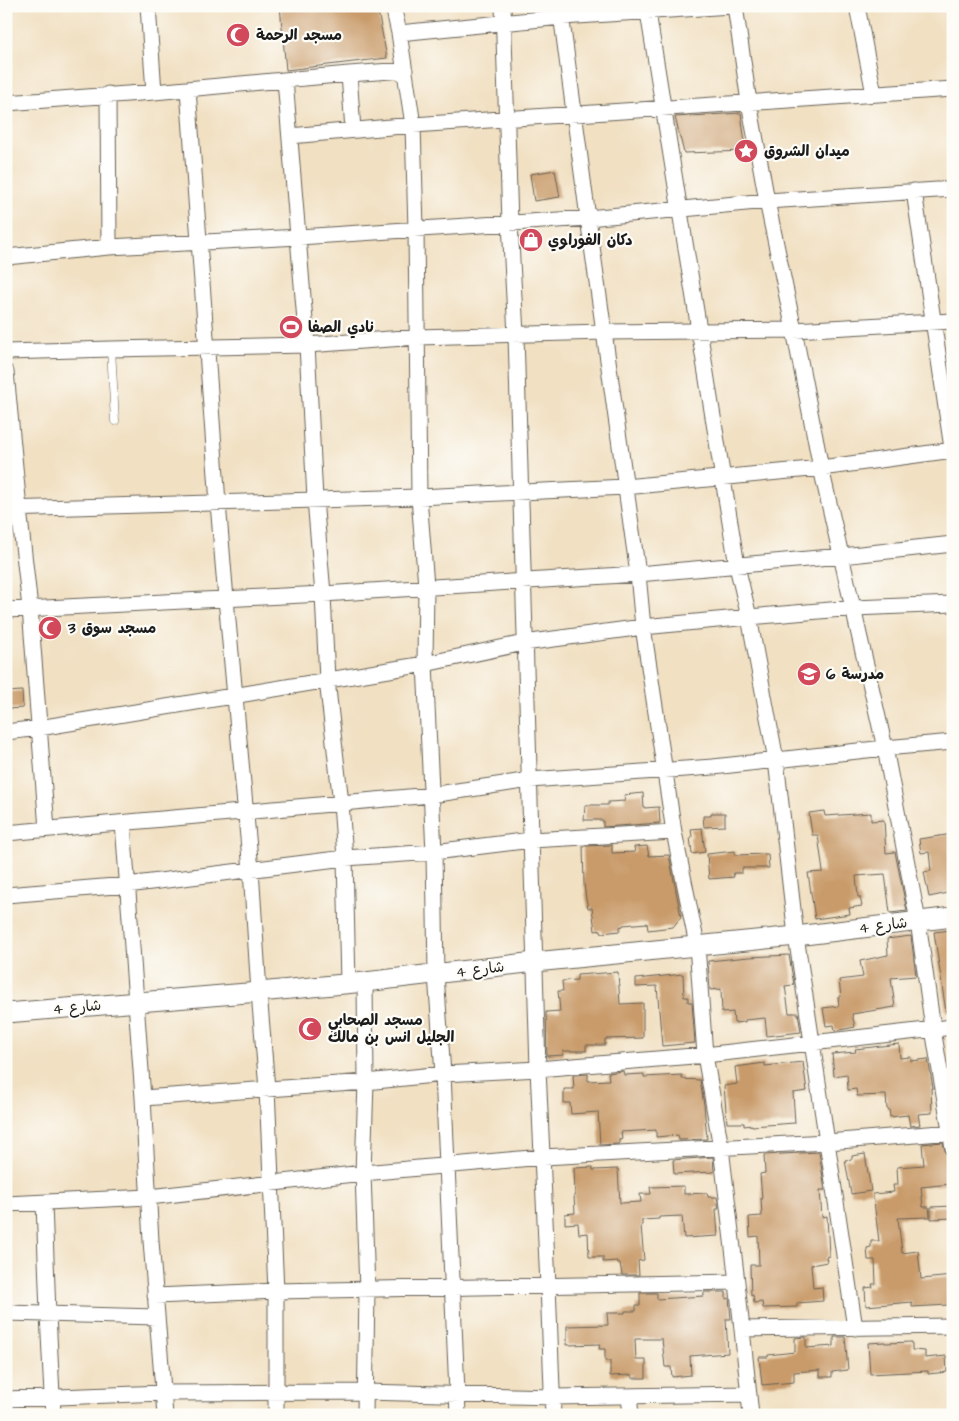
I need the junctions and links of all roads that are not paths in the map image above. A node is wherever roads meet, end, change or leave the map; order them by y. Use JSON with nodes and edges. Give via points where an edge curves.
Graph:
{"nodes":[{"id":1,"x":148,"y":6,"type":"edge"},
{"id":2,"x":393,"y":6,"type":"edge"},
{"id":3,"x":503,"y":6,"type":"edge"},
{"id":4,"x":731,"y":6,"type":"edge"},
{"id":5,"x":735,"y":6,"type":"edge"},
{"id":6,"x":858,"y":6,"type":"edge"},
{"id":7,"x":648,"y":9,"type":"edge"},
{"id":8,"x":561,"y":12,"type":"edge"},
{"id":9,"x":504,"y":22,"type":"junction"},
{"id":10,"x":399,"y":34,"type":"junction"},
{"id":11,"x":405,"y":70,"type":"junction"},
{"id":12,"x":349,"y":74,"type":"junction"},
{"id":13,"x":285,"y":80,"type":"junction"},
{"id":14,"x":188,"y":88,"type":"junction"},
{"id":15,"x":953,"y":89,"type":"edge"},
{"id":16,"x":154,"y":92,"type":"junction"},
{"id":17,"x":108,"y":94,"type":"junction"},
{"id":18,"x":874,"y":94,"type":"junction"},
{"id":19,"x":748,"y":102,"type":"junction"},
{"id":20,"x":6,"y":103,"type":"edge"},
{"id":21,"x":664,"y":107,"type":"junction"},
{"id":22,"x":574,"y":113,"type":"junction"},
{"id":23,"x":507,"y":119,"type":"junction"},
{"id":24,"x":413,"y":125,"type":"junction"},
{"id":25,"x":353,"y":130,"type":"junction"},
{"id":26,"x":290,"y":136,"type":"junction"},
{"id":27,"x":953,"y":189,"type":"edge"},
{"id":28,"x":914,"y":191,"type":"junction"},
{"id":29,"x":767,"y":201,"type":"junction"},
{"id":30,"x":680,"y":209,"type":"junction"},
{"id":31,"x":588,"y":218,"type":"junction"},
{"id":32,"x":510,"y":223,"type":"junction"},
{"id":33,"x":416,"y":229,"type":"junction"},
{"id":34,"x":299,"y":237,"type":"junction"},
{"id":35,"x":198,"y":243,"type":"junction"},
{"id":36,"x":109,"y":248,"type":"junction"},
{"id":37,"x":6,"y":257,"type":"edge"},
{"id":38,"x":953,"y":321,"type":"edge"},
{"id":39,"x":932,"y":323,"type":"junction"},
{"id":40,"x":794,"y":330,"type":"junction"},
{"id":41,"x":700,"y":331,"type":"junction"},
{"id":42,"x":604,"y":332,"type":"junction"},
{"id":43,"x":516,"y":336,"type":"junction"},
{"id":44,"x":418,"y":337,"type":"junction"},
{"id":45,"x":307,"y":345,"type":"junction"},
{"id":46,"x":208,"y":347,"type":"junction"},
{"id":47,"x":111,"y":349,"type":"junction"},
{"id":48,"x":6,"y":352,"type":"edge"},
{"id":49,"x":6,"y":372,"type":"edge"},
{"id":50,"x":115,"y":421,"type":"dead end"},
{"id":51,"x":952,"y":450,"type":"edge"},
{"id":52,"x":953,"y":455,"type":"edge"},
{"id":53,"x":821,"y":468,"type":"junction"},
{"id":54,"x":724,"y":478,"type":"junction"},
{"id":55,"x":626,"y":487,"type":"junction"},
{"id":56,"x":520,"y":492,"type":"junction"},
{"id":57,"x":419,"y":497,"type":"junction"},
{"id":58,"x":315,"y":499,"type":"junction"},
{"id":59,"x":218,"y":503,"type":"junction"},
{"id":60,"x":12,"y":509,"type":"edge"},
{"id":61,"x":953,"y":544,"type":"edge"},
{"id":62,"x":842,"y":556,"type":"junction"},
{"id":63,"x":737,"y":566,"type":"junction"},
{"id":64,"x":638,"y":574,"type":"junction"},
{"id":65,"x":522,"y":580,"type":"junction"},
{"id":66,"x":426,"y":586,"type":"junction"},
{"id":67,"x":323,"y":594,"type":"junction"},
{"id":68,"x":226,"y":599,"type":"junction"},
{"id":69,"x":953,"y":604,"type":"edge"},
{"id":70,"x":30,"y":608,"type":"junction"},
{"id":71,"x":854,"y":608,"type":"junction"},
{"id":72,"x":6,"y":610,"type":"edge"},
{"id":73,"x":749,"y":616,"type":"junction"},
{"id":74,"x":643,"y":627,"type":"junction"},
{"id":75,"x":524,"y":643,"type":"junction"},
{"id":76,"x":425,"y":664,"type":"junction"},
{"id":77,"x":327,"y":680,"type":"junction"},
{"id":78,"x":235,"y":695,"type":"junction"},
{"id":79,"x":38,"y":728,"type":"junction"},
{"id":80,"x":6,"y":732,"type":"edge"},
{"id":81,"x":953,"y":742,"type":"edge"},
{"id":82,"x":885,"y":748,"type":"junction"},
{"id":83,"x":776,"y":760,"type":"junction"},
{"id":84,"x":665,"y":770,"type":"junction"},
{"id":85,"x":530,"y":780,"type":"junction"},
{"id":86,"x":432,"y":796,"type":"junction"},
{"id":87,"x":341,"y":803,"type":"junction"},
{"id":88,"x":246,"y":812,"type":"junction"},
{"id":89,"x":123,"y":823,"type":"junction"},
{"id":90,"x":47,"y":830,"type":"junction"},
{"id":91,"x":674,"y":832,"type":"junction"},
{"id":92,"x":6,"y":833,"type":"edge"},
{"id":93,"x":531,"y":840,"type":"junction"},
{"id":94,"x":434,"y":852,"type":"junction"},
{"id":95,"x":345,"y":858,"type":"junction"},
{"id":96,"x":251,"y":870,"type":"junction"},
{"id":97,"x":127,"y":885,"type":"junction"},
{"id":98,"x":6,"y":895,"type":"edge"},
{"id":99,"x":953,"y":917,"type":"edge"},
{"id":100,"x":918,"y":921,"type":"junction"},
{"id":101,"x":796,"y":936,"type":"junction"},
{"id":102,"x":697,"y":945,"type":"junction"},
{"id":103,"x":535,"y":962,"type":"junction"},
{"id":104,"x":436,"y":974,"type":"junction"},
{"id":105,"x":357,"y":982,"type":"junction"},
{"id":106,"x":259,"y":992,"type":"junction"},
{"id":107,"x":135,"y":1002,"type":"junction"},
{"id":108,"x":6,"y":1013,"type":"edge"},
{"id":109,"x":953,"y":1027,"type":"edge"},
{"id":110,"x":933,"y":1029,"type":"junction"},
{"id":111,"x":813,"y":1043,"type":"junction"},
{"id":112,"x":704,"y":1055,"type":"junction"},
{"id":113,"x":538,"y":1069,"type":"junction"},
{"id":114,"x":443,"y":1074,"type":"junction"},
{"id":115,"x":366,"y":1082,"type":"junction"},
{"id":116,"x":267,"y":1090,"type":"junction"},
{"id":117,"x":143,"y":1098,"type":"junction"},
{"id":118,"x":951,"y":1132,"type":"edge"},
{"id":119,"x":827,"y":1142,"type":"junction"},
{"id":120,"x":721,"y":1148,"type":"junction"},
{"id":121,"x":953,"y":1148,"type":"edge"},
{"id":122,"x":543,"y":1157,"type":"junction"},
{"id":123,"x":447,"y":1165,"type":"junction"},
{"id":124,"x":363,"y":1173,"type":"junction"},
{"id":125,"x":272,"y":1183,"type":"junction"},
{"id":126,"x":149,"y":1197,"type":"junction"},
{"id":127,"x":44,"y":1203,"type":"junction"},
{"id":128,"x":6,"y":1204,"type":"edge"},
{"id":129,"x":737,"y":1282,"type":"junction"},
{"id":130,"x":548,"y":1285,"type":"junction"},
{"id":131,"x":452,"y":1288,"type":"junction"},
{"id":132,"x":367,"y":1290,"type":"junction"},
{"id":133,"x":276,"y":1291,"type":"junction"},
{"id":134,"x":155,"y":1296,"type":"junction"},
{"id":135,"x":6,"y":1313,"type":"edge"},
{"id":136,"x":48,"y":1314,"type":"junction"},
{"id":137,"x":157,"y":1317,"type":"junction"},
{"id":138,"x":953,"y":1326,"type":"edge"},
{"id":139,"x":855,"y":1328,"type":"junction"},
{"id":140,"x":742,"y":1329,"type":"junction"},
{"id":141,"x":277,"y":1392,"type":"junction"},
{"id":142,"x":364,"y":1392,"type":"junction"},
{"id":143,"x":163,"y":1393,"type":"junction"},
{"id":144,"x":457,"y":1394,"type":"junction"},
{"id":145,"x":749,"y":1394,"type":"junction"},
{"id":146,"x":629,"y":1396,"type":"junction"},
{"id":147,"x":53,"y":1397,"type":"junction"},
{"id":148,"x":553,"y":1397,"type":"junction"},
{"id":149,"x":6,"y":1399,"type":"edge"},
{"id":150,"x":53,"y":1415,"type":"edge"},
{"id":151,"x":164,"y":1415,"type":"edge"},
{"id":152,"x":276,"y":1415,"type":"edge"},
{"id":153,"x":365,"y":1415,"type":"edge"},
{"id":154,"x":458,"y":1415,"type":"edge"},
{"id":155,"x":553,"y":1415,"type":"edge"},
{"id":156,"x":631,"y":1415,"type":"edge"},
{"id":157,"x":751,"y":1415,"type":"edge"}],
"edges":[{"from":1,"to":16,"type":"street"},
{"from":2,"to":10,"type":"street"},
{"from":3,"to":9,"type":"street"},
{"from":4,"to":7,"type":"street"},
{"from":5,"to":19,"type":"street"},
{"from":6,"to":18,"type":"street"},
{"from":7,"to":8,"type":"street"},
{"from":7,"to":21,"type":"street"},
{"from":8,"to":9,"type":"street"},
{"from":8,"to":22,"type":"street"},
{"from":9,"to":10,"type":"street"},
{"from":9,"to":23,"type":"street"},
{"from":10,"to":11,"type":"street"},
{"from":11,"to":12,"type":"street"},
{"from":11,"to":24,"type":"street"},
{"from":12,"to":13,"type":"street"},
{"from":12,"to":25,"type":"street"},
{"from":13,"to":14,"type":"street"},
{"from":13,"to":26,"type":"street"},
{"from":14,"to":16,"type":"street"},
{"from":14,"to":35,"type":"street"},
{"from":15,"to":18,"type":"street"},
{"from":16,"to":17,"type":"street"},
{"from":17,"to":20,"type":"street"},
{"from":17,"to":36,"type":"street"},
{"from":18,"to":19,"type":"street"},
{"from":19,"to":21,"type":"street"},
{"from":19,"to":29,"type":"street"},
{"from":21,"to":22,"type":"street"},
{"from":21,"to":30,"type":"street"},
{"from":22,"to":23,"type":"street"},
{"from":22,"to":31,"type":"street"},
{"from":23,"to":24,"type":"street"},
{"from":23,"to":32,"type":"street"},
{"from":24,"to":25,"type":"street"},
{"from":24,"to":33,"type":"street"},
{"from":25,"to":26,"type":"street"},
{"from":26,"to":34,"type":"street"},
{"from":27,"to":28,"type":"street"},
{"from":28,"to":29,"type":"street"},
{"from":28,"to":39,"type":"street"},
{"from":29,"to":30,"type":"street"},
{"from":29,"to":40,"type":"street"},
{"from":30,"to":31,"type":"street"},
{"from":30,"to":41,"type":"street"},
{"from":31,"to":32,"type":"street"},
{"from":31,"to":42,"type":"street"},
{"from":32,"to":33,"type":"street"},
{"from":32,"to":43,"type":"street"},
{"from":33,"to":34,"type":"street"},
{"from":33,"to":44,"type":"street"},
{"from":34,"to":35,"type":"street"},
{"from":34,"to":45,"type":"street"},
{"from":35,"to":36,"type":"street"},
{"from":35,"to":46,"type":"street"},
{"from":36,"to":37,"type":"street"},
{"from":38,"to":39,"type":"street"},
{"from":39,"to":40,"type":"street"},
{"from":39,"to":51,"type":"street"},
{"from":40,"to":41,"type":"street"},
{"from":40,"to":53,"type":"street"},
{"from":41,"to":42,"type":"street"},
{"from":41,"to":54,"type":"street"},
{"from":42,"to":43,"type":"street"},
{"from":42,"to":55,"type":"street"},
{"from":43,"to":44,"type":"street"},
{"from":43,"to":56,"type":"street"},
{"from":44,"to":45,"type":"street"},
{"from":44,"to":57,"type":"street"},
{"from":45,"to":46,"type":"street"},
{"from":45,"to":58,"type":"street"},
{"from":46,"to":47,"type":"street"},
{"from":46,"to":59,"type":"street"},
{"from":47,"to":48,"type":"street"},
{"from":47,"to":50,"type":"lane"},
{"from":49,"to":60,"type":"street"},
{"from":51,"to":52,"type":"street"},
{"from":51,"to":53,"type":"street"},
{"from":53,"to":54,"type":"street"},
{"from":53,"to":62,"type":"street"},
{"from":54,"to":55,"type":"street"},
{"from":54,"to":63,"type":"street"},
{"from":55,"to":56,"type":"street"},
{"from":55,"to":64,"type":"street"},
{"from":56,"to":57,"type":"street"},
{"from":56,"to":65,"type":"street"},
{"from":57,"to":58,"type":"street"},
{"from":57,"to":66,"type":"street"},
{"from":58,"to":59,"type":"street"},
{"from":58,"to":67,"type":"street"},
{"from":59,"to":60,"type":"street"},
{"from":59,"to":68,"type":"street"},
{"from":60,"to":70,"type":"street"},
{"from":61,"to":62,"type":"street"},
{"from":62,"to":63,"type":"street"},
{"from":62,"to":71,"type":"street"},
{"from":63,"to":64,"type":"street"},
{"from":63,"to":73,"type":"street"},
{"from":64,"to":65,"type":"street"},
{"from":64,"to":74,"type":"street"},
{"from":65,"to":66,"type":"street"},
{"from":65,"to":75,"type":"street"},
{"from":66,"to":67,"type":"street"},
{"from":66,"to":76,"type":"street"},
{"from":67,"to":68,"type":"street"},
{"from":67,"to":77,"type":"street"},
{"from":68,"to":70,"type":"street"},
{"from":68,"to":78,"type":"street"},
{"from":69,"to":71,"type":"street"},
{"from":70,"to":72,"type":"street"},
{"from":70,"to":79,"type":"street"},
{"from":71,"to":73,"type":"street"},
{"from":71,"to":82,"type":"street"},
{"from":73,"to":74,"type":"street"},
{"from":73,"to":83,"type":"street"},
{"from":74,"to":75,"type":"street"},
{"from":74,"to":84,"type":"street"},
{"from":75,"to":76,"type":"street"},
{"from":75,"to":85,"type":"street"},
{"from":76,"to":77,"type":"street"},
{"from":76,"to":86,"type":"street"},
{"from":77,"to":78,"type":"street"},
{"from":77,"to":87,"type":"street"},
{"from":78,"to":79,"type":"street"},
{"from":78,"to":88,"type":"street"},
{"from":79,"to":80,"type":"street"},
{"from":79,"to":90,"type":"street"},
{"from":81,"to":82,"type":"street"},
{"from":82,"to":83,"type":"street"},
{"from":82,"to":100,"type":"street"},
{"from":83,"to":84,"type":"street"},
{"from":83,"to":101,"type":"street"},
{"from":84,"to":85,"type":"street"},
{"from":84,"to":91,"type":"street"},
{"from":85,"to":86,"type":"street"},
{"from":85,"to":93,"type":"street"},
{"from":86,"to":87,"type":"street"},
{"from":86,"to":94,"type":"street"},
{"from":87,"to":88,"type":"street"},
{"from":87,"to":95,"type":"street"},
{"from":88,"to":89,"type":"street"},
{"from":88,"to":96,"type":"street"},
{"from":89,"to":90,"type":"street"},
{"from":89,"to":97,"type":"street"},
{"from":90,"to":92,"type":"street"},
{"from":91,"to":93,"type":"street"},
{"from":91,"to":102,"type":"street"},
{"from":93,"to":94,"type":"street"},
{"from":93,"to":103,"type":"street"},
{"from":94,"to":95,"type":"street"},
{"from":94,"to":104,"type":"street"},
{"from":95,"to":96,"type":"street"},
{"from":95,"to":105,"type":"street"},
{"from":96,"to":97,"type":"street"},
{"from":96,"to":106,"type":"street"},
{"from":97,"to":98,"type":"street"},
{"from":97,"to":107,"type":"street"},
{"from":99,"to":100,"type":"street","name":"شارع 4"},
{"from":100,"to":101,"type":"street","name":"شارع 4"},
{"from":100,"to":110,"type":"street"},
{"from":101,"to":102,"type":"street","name":"شارع 4"},
{"from":101,"to":111,"type":"street"},
{"from":102,"to":103,"type":"street","name":"شارع 4"},
{"from":102,"to":112,"type":"street"},
{"from":103,"to":104,"type":"street","name":"شارع 4"},
{"from":103,"to":113,"type":"street"},
{"from":104,"to":105,"type":"street","name":"شارع 4"},
{"from":104,"to":114,"type":"street"},
{"from":105,"to":106,"type":"street","name":"شارع 4"},
{"from":105,"to":115,"type":"street"},
{"from":106,"to":107,"type":"street","name":"شارع 4"},
{"from":106,"to":116,"type":"street"},
{"from":107,"to":108,"type":"street","name":"شارع 4"},
{"from":107,"to":117,"type":"street"},
{"from":109,"to":110,"type":"street"},
{"from":110,"to":111,"type":"street"},
{"from":110,"to":118,"type":"street"},
{"from":111,"to":112,"type":"street"},
{"from":111,"to":119,"type":"street"},
{"from":112,"to":113,"type":"street"},
{"from":112,"to":120,"type":"street"},
{"from":113,"to":114,"type":"street"},
{"from":113,"to":122,"type":"street"},
{"from":114,"to":115,"type":"street"},
{"from":114,"to":123,"type":"street"},
{"from":115,"to":116,"type":"street"},
{"from":115,"to":124,"type":"street"},
{"from":116,"to":117,"type":"street"},
{"from":116,"to":125,"type":"street"},
{"from":117,"to":126,"type":"street"},
{"from":118,"to":119,"type":"street"},
{"from":118,"to":121,"type":"street"},
{"from":119,"to":120,"type":"street"},
{"from":119,"to":139,"type":"street"},
{"from":120,"to":122,"type":"street"},
{"from":120,"to":129,"type":"street"},
{"from":122,"to":123,"type":"street"},
{"from":122,"to":130,"type":"street"},
{"from":123,"to":124,"type":"street"},
{"from":123,"to":131,"type":"street"},
{"from":124,"to":125,"type":"street"},
{"from":124,"to":132,"type":"street"},
{"from":125,"to":126,"type":"street"},
{"from":125,"to":133,"type":"street"},
{"from":126,"to":127,"type":"street"},
{"from":126,"to":134,"type":"street"},
{"from":127,"to":128,"type":"street"},
{"from":127,"to":136,"type":"street"},
{"from":129,"to":130,"type":"street"},
{"from":129,"to":140,"type":"street"},
{"from":130,"to":131,"type":"street"},
{"from":130,"to":148,"type":"street"},
{"from":131,"to":132,"type":"street"},
{"from":131,"to":144,"type":"street"},
{"from":132,"to":133,"type":"street"},
{"from":132,"to":142,"type":"street"},
{"from":133,"to":134,"type":"street"},
{"from":133,"to":141,"type":"street"},
{"from":134,"to":137,"type":"street"},
{"from":135,"to":136,"type":"street"},
{"from":136,"to":137,"type":"street"},
{"from":136,"to":147,"type":"street"},
{"from":137,"to":143,"type":"street"},
{"from":138,"to":139,"type":"street"},
{"from":139,"to":140,"type":"street"},
{"from":140,"to":145,"type":"street"},
{"from":141,"to":142,"type":"street"},
{"from":141,"to":143,"type":"street"},
{"from":141,"to":152,"type":"street"},
{"from":142,"to":144,"type":"street"},
{"from":142,"to":153,"type":"street"},
{"from":143,"to":147,"type":"street"},
{"from":143,"to":151,"type":"street"},
{"from":144,"to":148,"type":"street"},
{"from":144,"to":154,"type":"street"},
{"from":145,"to":146,"type":"street"},
{"from":145,"to":157,"type":"street"},
{"from":146,"to":148,"type":"street"},
{"from":146,"to":156,"type":"street"},
{"from":147,"to":149,"type":"street"},
{"from":147,"to":150,"type":"street"},
{"from":148,"to":155,"type":"street"}]}
